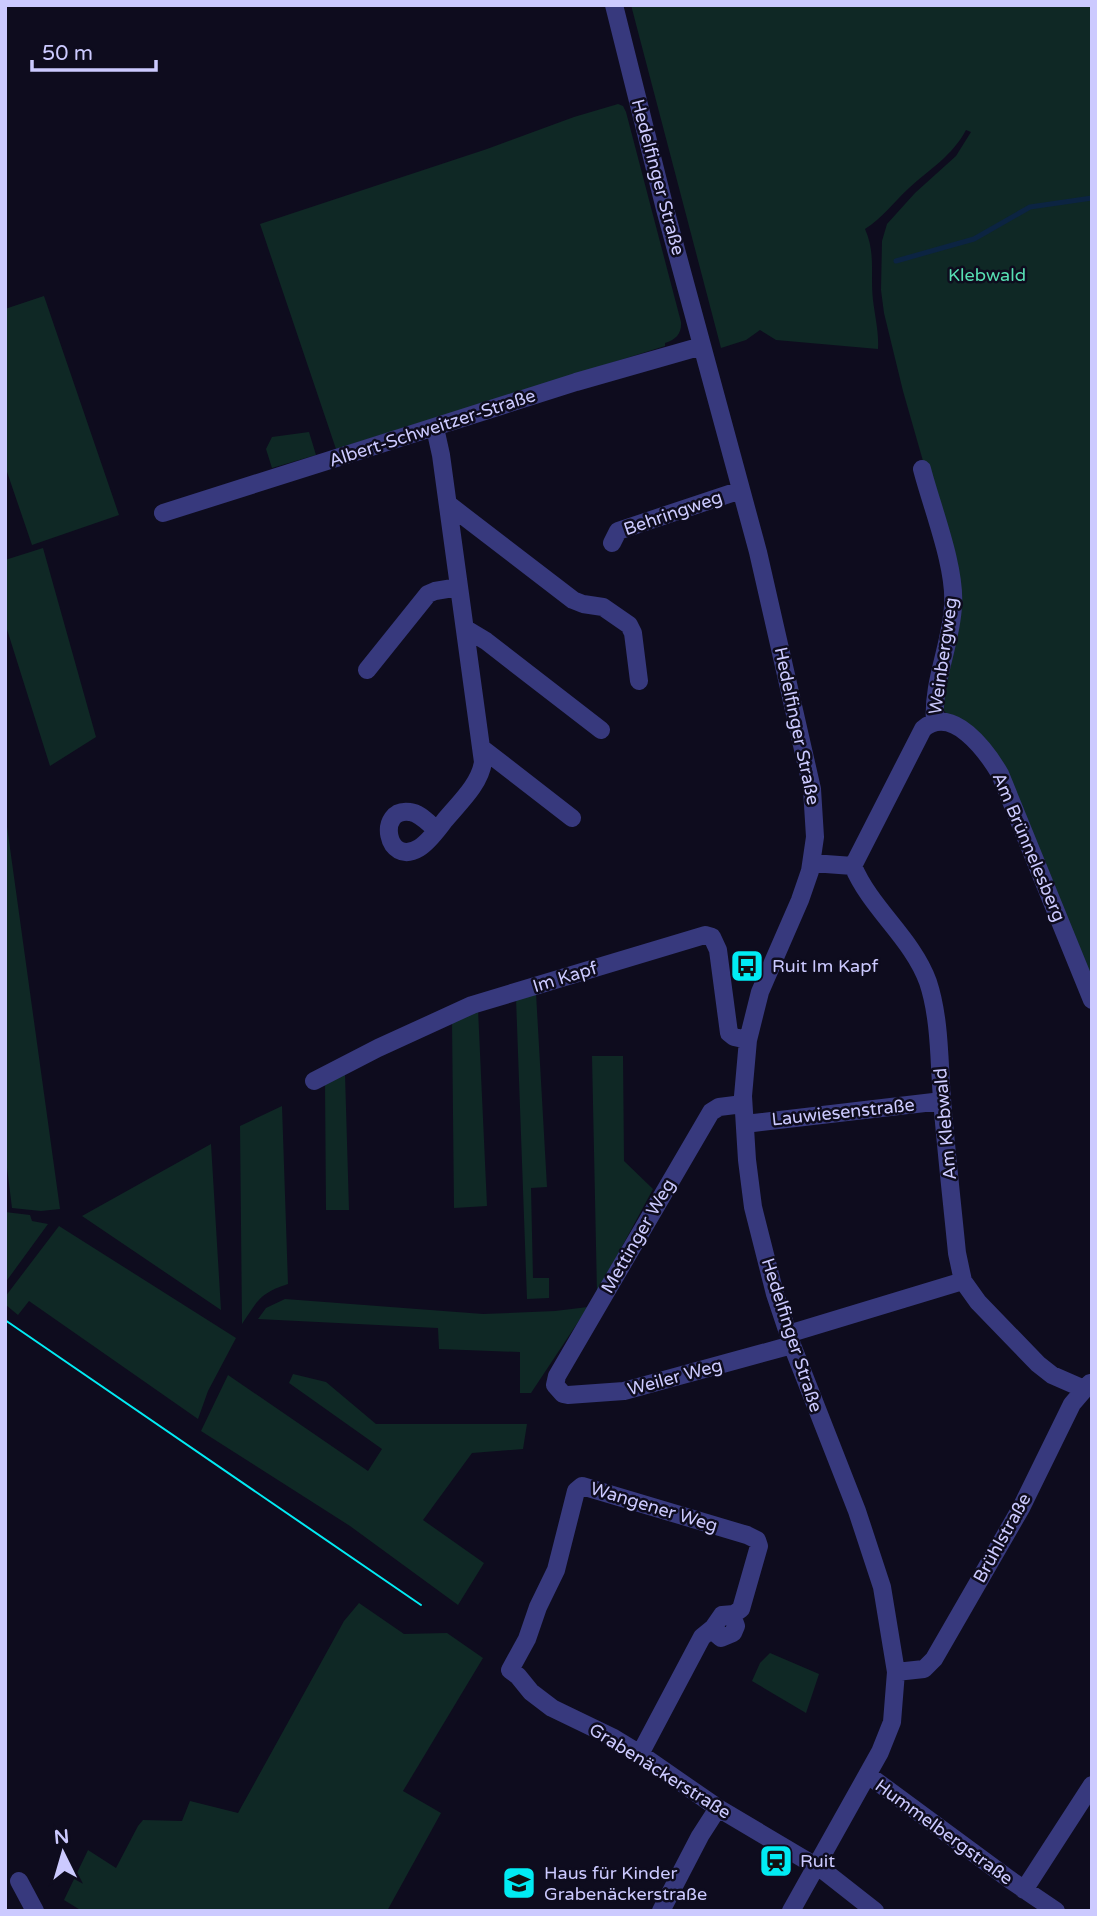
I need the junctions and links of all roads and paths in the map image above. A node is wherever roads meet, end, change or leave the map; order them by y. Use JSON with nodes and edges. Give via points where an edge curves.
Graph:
{"nodes":[{"id":1,"x":614,"y":5,"type":"edge"},
{"id":2,"x":702,"y":346,"type":"junction"},
{"id":3,"x":435,"y":428,"type":"junction"},
{"id":4,"x":922,"y":470,"type":"dead end"},
{"id":5,"x":741,"y":490,"type":"junction"},
{"id":6,"x":448,"y":504,"type":"junction"},
{"id":7,"x":163,"y":513,"type":"dead end"},
{"id":8,"x":612,"y":543,"type":"dead end"},
{"id":9,"x":459,"y":587,"type":"junction"},
{"id":10,"x":466,"y":629,"type":"junction"},
{"id":11,"x":367,"y":670,"type":"dead end"},
{"id":12,"x":639,"y":681,"type":"dead end"},
{"id":13,"x":935,"y":722,"type":"junction"},
{"id":14,"x":601,"y":730,"type":"dead end"},
{"id":15,"x":482,"y":749,"type":"junction"},
{"id":16,"x":572,"y":818,"type":"dead end"},
{"id":17,"x":437,"y":830,"type":"dead end"},
{"id":18,"x":812,"y":863,"type":"junction"},
{"id":19,"x":853,"y":866,"type":"junction"},
{"id":20,"x":1092,"y":1000,"type":"edge"},
{"id":21,"x":748,"y":1040,"type":"junction"},
{"id":22,"x":314,"y":1081,"type":"dead end"},
{"id":23,"x":942,"y":1101,"type":"junction"},
{"id":24,"x":743,"y":1104,"type":"junction"},
{"id":25,"x":745,"y":1124,"type":"junction"},
{"id":26,"x":963,"y":1281,"type":"junction"},
{"id":27,"x":790,"y":1339,"type":"junction"},
{"id":28,"x":1088,"y":1385,"type":"edge"},
{"id":29,"x":558,"y":1391,"type":"joint"},
{"id":30,"x":510,"y":1670,"type":"joint"},
{"id":31,"x":896,"y":1672,"type":"junction"},
{"id":32,"x":639,"y":1754,"type":"junction"},
{"id":33,"x":868,"y":1775,"type":"junction"},
{"id":34,"x":1092,"y":1784,"type":"edge"},
{"id":35,"x":718,"y":1808,"type":"junction"},
{"id":36,"x":817,"y":1866,"type":"junction"},
{"id":37,"x":19,"y":1881,"type":"dead end"},
{"id":38,"x":1024,"y":1890,"type":"junction"},
{"id":39,"x":35,"y":1911,"type":"edge"},
{"id":40,"x":661,"y":1911,"type":"edge"},
{"id":41,"x":791,"y":1911,"type":"edge"},
{"id":42,"x":875,"y":1911,"type":"edge"},
{"id":43,"x":1056,"y":1911,"type":"edge"}],
"edges":[{"from":1,"to":2,"type":"street","name":"Hedelfinger Straße"},
{"from":2,"to":3,"type":"street","name":"Albert-Schweitzer-Straße"},
{"from":2,"to":5,"type":"street","name":"Hedelfinger Straße"},
{"from":3,"to":6,"type":"street"},
{"from":3,"to":7,"type":"street","name":"Albert-Schweitzer-Straße"},
{"from":4,"to":13,"type":"street","name":"Weinbergweg","via":[[954,594],[934,698]]},
{"from":5,"to":8,"type":"street","name":"Behringweg","via":[[618,531]]},
{"from":5,"to":18,"type":"street","name":"Hedelfinger Straße","via":[[812,789],[816,829]]},
{"from":6,"to":9,"type":"street"},
{"from":6,"to":12,"type":"street","via":[[573,600],[603,607],[629,625]]},
{"from":9,"to":10,"type":"street"},
{"from":9,"to":11,"type":"street","via":[[428,594]]},
{"from":10,"to":14,"type":"street"},
{"from":10,"to":15,"type":"street"},
{"from":13,"to":19,"type":"street","name":"Weinbergweg","via":[[921,732]]},
{"from":13,"to":20,"type":"street","name":"Am Brünnelesberg","via":[[963,729],[1000,774]]},
{"from":15,"to":16,"type":"street"},
{"from":15,"to":17,"type":"street","via":[[479,775]]},
{"from":18,"to":19,"type":"street"},
{"from":18,"to":21,"type":"street","name":"Hedelfinger Straße","via":[[764,980]]},
{"from":19,"to":23,"type":"street","name":"Am Klebwald","via":[[866,892],[916,957],[928,984]]},
{"from":21,"to":22,"type":"street","name":"Im Kapf","via":[[729,1033],[718,950],[714,940],[705,935],[472,1005]]},
{"from":21,"to":24,"type":"street","name":"Hedelfinger Straße"},
{"from":23,"to":25,"type":"street","name":"Lauwiesenstraße"},
{"from":23,"to":26,"type":"street","name":"Am Klebwald"},
{"from":24,"to":25,"type":"street","name":"Hedelfinger Straße"},
{"from":24,"to":29,"type":"street","name":"Mettinger Weg","via":[[715,1108],[706,1119],[557,1376]]},
{"from":25,"to":27,"type":"street","name":"Hedelfinger Straße","via":[[754,1207]]},
{"from":26,"to":27,"type":"street","name":"Weiler Weg"},
{"from":26,"to":28,"type":"street","name":"Am Klebwald","via":[[1038,1364],[1052,1375]]},
{"from":27,"to":29,"type":"street","name":"Weiler Weg","via":[[624,1391],[568,1395]]},
{"from":27,"to":31,"type":"street","name":"Hedelfinger Straße","via":[[882,1587]]},
{"from":28,"to":31,"type":"street","name":"Brühlstraße","via":[[1072,1404],[1021,1508],[934,1659],[924,1669]]},
{"from":30,"to":32,"type":"street","name":"Grabenäckerstraße","via":[[552,1708]]},
{"from":30,"to":32,"type":"street","name":"Wangener Weg","via":[[551,1582],[576,1491],[582,1486],[757,1540],[759,1549],[741,1609],[732,1615],[736,1626],[730,1636],[721,1637],[713,1628],[702,1637]]},
{"from":31,"to":33,"type":"street","name":"Hedelfinger Straße","via":[[892,1722]]},
{"from":32,"to":35,"type":"street","name":"Grabenäckerstraße"},
{"from":33,"to":36,"type":"street","name":"Hedelfinger Straße"},
{"from":33,"to":38,"type":"street","name":"Hummelbergstraße"},
{"from":34,"to":38,"type":"street"},
{"from":35,"to":36,"type":"street","name":"Grabenäckerstraße"},
{"from":35,"to":40,"type":"street"},
{"from":36,"to":41,"type":"street","name":"Hedelfinger Straße"},
{"from":36,"to":42,"type":"street","name":"Grabenäckerstraße"},
{"from":37,"to":39,"type":"street"},
{"from":38,"to":43,"type":"street","name":"Hummelbergstraße"}]}
